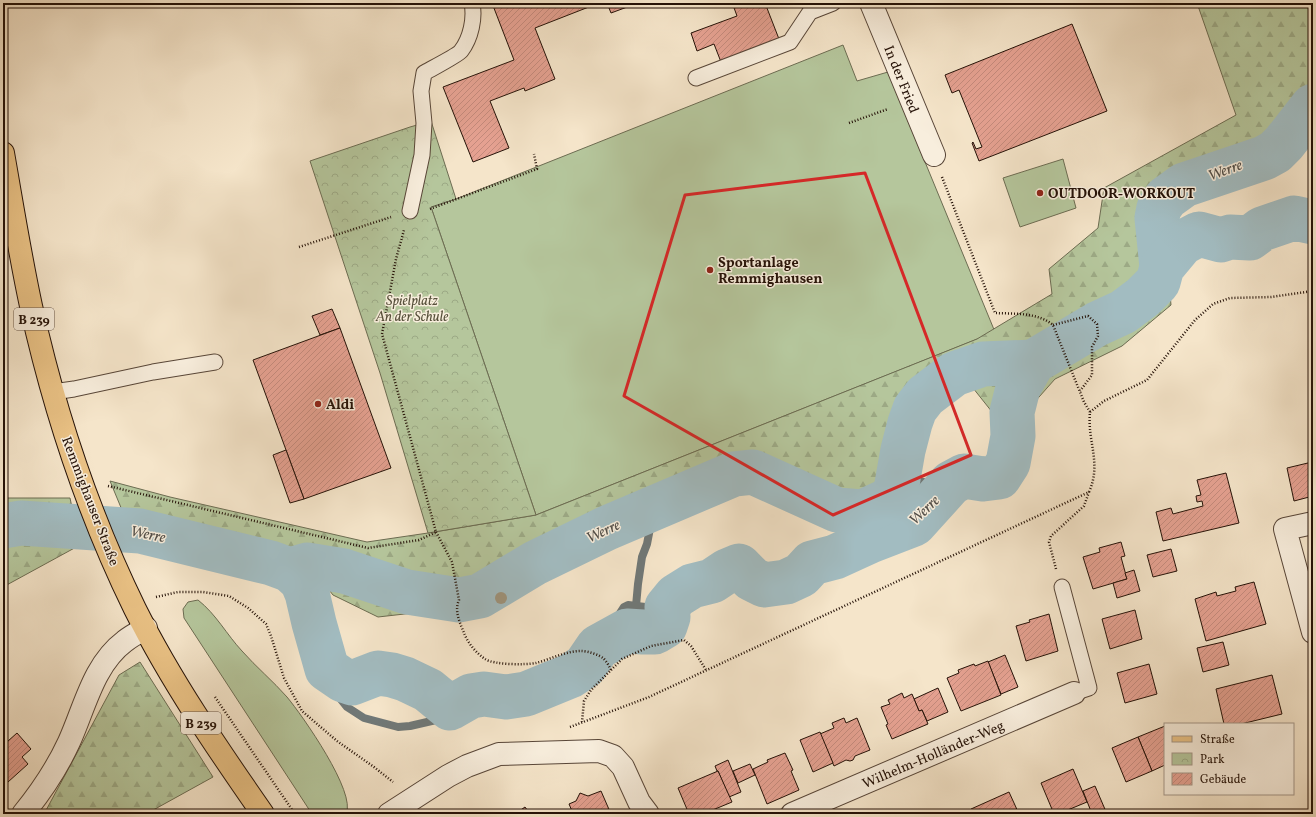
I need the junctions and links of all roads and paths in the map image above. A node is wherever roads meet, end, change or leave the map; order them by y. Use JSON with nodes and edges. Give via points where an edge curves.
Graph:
{"nodes":[{"id":1,"x":472,"y":3,"type":"edge"},
{"id":2,"x":833,"y":3,"type":"edge"},
{"id":3,"x":871,"y":3,"type":"edge"},
{"id":4,"x":696,"y":78,"type":"dead end"},
{"id":5,"x":911,"y":100,"type":"junction"},
{"id":6,"x":849,"y":123,"type":"dead end"},
{"id":7,"x":3,"y":153,"type":"edge"},
{"id":8,"x":534,"y":154,"type":"dead end"},
{"id":9,"x":934,"y":155,"type":"joint"},
{"id":10,"x":410,"y":211,"type":"junction"},
{"id":11,"x":299,"y":247,"type":"dead end"},
{"id":12,"x":1313,"y":291,"type":"edge"},
{"id":13,"x":1053,"y":325,"type":"junction"},
{"id":14,"x":215,"y":362,"type":"dead end"},
{"id":15,"x":1080,"y":391,"type":"junction"},
{"id":16,"x":53,"y":392,"type":"junction"},
{"id":17,"x":1090,"y":412,"type":"junction"},
{"id":18,"x":103,"y":485,"type":"dead end"},
{"id":19,"x":1089,"y":492,"type":"junction"},
{"id":20,"x":1313,"y":523,"type":"edge"},
{"id":21,"x":436,"y":532,"type":"junction"},
{"id":22,"x":1062,"y":587,"type":"joint"},
{"id":23,"x":150,"y":599,"type":"dead end"},
{"id":24,"x":146,"y":628,"type":"junction"},
{"id":25,"x":1313,"y":632,"type":"edge"},
{"id":26,"x":611,"y":670,"type":"junction"},
{"id":27,"x":706,"y":670,"type":"junction"},
{"id":28,"x":1074,"y":693,"type":"joint"},
{"id":29,"x":214,"y":695,"type":"dead end"},
{"id":30,"x":582,"y":722,"type":"junction"},
{"id":31,"x":568,"y":728,"type":"dead end"},
{"id":32,"x":412,"y":800,"type":"junction"},
{"id":33,"x":256,"y":811,"type":"edge"},
{"id":34,"x":23,"y":814,"type":"edge"},
{"id":35,"x":294,"y":814,"type":"edge"},
{"id":36,"x":389,"y":814,"type":"edge"},
{"id":37,"x":648,"y":814,"type":"edge"},
{"id":38,"x":792,"y":814,"type":"edge"}],
"edges":[{"from":1,"to":10,"type":"lane","via":[[470,33],[461,52],[424,73],[421,91],[424,123],[422,155]]},
{"from":2,"to":4,"type":"lane","via":[[810,12],[790,42]]},
{"from":3,"to":5,"type":"street","name":"In der Fried"},
{"from":5,"to":6,"type":"path"},
{"from":5,"to":9,"type":"street","name":"In der Fried"},
{"from":7,"to":16,"type":"main road","name":"Remmighauser Straße","number":"B 239","via":[[31,306]]},
{"from":8,"to":10,"type":"path","via":[[537,169],[432,209]]},
{"from":9,"to":13,"type":"path","via":[[994,313],[1043,318]]},
{"from":10,"to":11,"type":"path"},
{"from":10,"to":21,"type":"path","via":[[396,259],[382,334]]},
{"from":12,"to":17,"type":"path","via":[[1271,297],[1230,298],[1213,304],[1195,320],[1147,380],[1104,401]]},
{"from":13,"to":15,"type":"path"},
{"from":13,"to":15,"type":"path","via":[[1088,316],[1097,324],[1098,336],[1092,347],[1092,375]]},
{"from":14,"to":16,"type":"lane"},
{"from":15,"to":17,"type":"path"},
{"from":16,"to":24,"type":"main road","name":"Remmighauser Straße","number":"B 239","via":[[89,502],[108,550]]},
{"from":17,"to":19,"type":"path","via":[[1089,424],[1095,468],[1094,481]]},
{"from":18,"to":21,"type":"path","via":[[368,548],[419,540]]},
{"from":19,"to":22,"type":"path","via":[[1084,506],[1054,532],[1049,542]]},
{"from":19,"to":27,"type":"path"},
{"from":20,"to":25,"type":"street","via":[[1284,529]]},
{"from":21,"to":26,"type":"path","via":[[452,562],[459,600],[458,616],[463,631],[468,642],[486,660],[534,663],[582,651],[604,659]]},
{"from":22,"to":28,"type":"lane","via":[[1089,688]]},
{"from":23,"to":32,"type":"path","via":[[178,592],[203,592],[229,596],[248,608],[266,624],[284,678],[302,711]]},
{"from":24,"to":33,"type":"main road","name":"Remmighauser Straße","number":"B 239","via":[[195,714]]},
{"from":24,"to":34,"type":"street","via":[[120,645],[100,669],[60,760]]},
{"from":26,"to":27,"type":"path","via":[[622,659],[651,646],[684,640],[691,646]]},
{"from":26,"to":30,"type":"path","via":[[591,690],[584,702]]},
{"from":27,"to":30,"type":"path","via":[[649,697]]},
{"from":28,"to":38,"type":"street","name":"Wilhelm-Holländer-Weg"},
{"from":29,"to":35,"type":"path"},
{"from":30,"to":31,"type":"path"},
{"from":32,"to":36,"type":"street"},
{"from":32,"to":37,"type":"street","via":[[448,776],[499,754],[599,751],[613,756],[623,767],[639,802]]}]}
